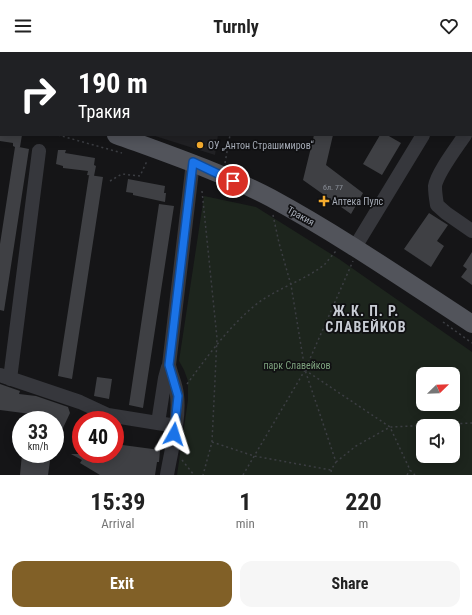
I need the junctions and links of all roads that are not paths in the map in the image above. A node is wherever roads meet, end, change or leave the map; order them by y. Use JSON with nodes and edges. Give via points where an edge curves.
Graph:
{"nodes":[{"id":1,"x":119,"y":136,"type":"edge"},
{"id":2,"x":422,"y":136,"type":"edge"},
{"id":3,"x":464,"y":136,"type":"edge"},
{"id":4,"x":39,"y":151,"type":"dead end"},
{"id":5,"x":193,"y":162,"type":"junction"},
{"id":6,"x":472,"y":231,"type":"edge"},
{"id":7,"x":354,"y":253,"type":"junction"},
{"id":8,"x":472,"y":324,"type":"edge"},
{"id":9,"x":169,"y":365,"type":"junction"},
{"id":10,"x":5,"y":377,"type":"edge"},
{"id":11,"x":158,"y":423,"type":"junction"},
{"id":12,"x":176,"y":426,"type":"junction"},
{"id":13,"x":168,"y":475,"type":"edge"}],
"edges":[{"from":1,"to":5,"type":"main road","name":"Тракия"},
{"from":2,"to":7,"type":"street"},
{"from":3,"to":6,"type":"street","via":[[441,173],[436,185],[436,198],[437,205],[446,214]]},
{"from":4,"to":10,"type":"street"},
{"from":5,"to":7,"type":"main road","name":"Тракия","via":[[270,198]]},
{"from":5,"to":9,"type":"street"},
{"from":7,"to":8,"type":"main road","name":"Тракия"},
{"from":9,"to":11,"type":"street"},
{"from":9,"to":12,"type":"street","via":[[178,396]]},
{"from":10,"to":11,"type":"street","via":[[80,402],[108,415]]},
{"from":11,"to":12,"type":"street"},
{"from":12,"to":13,"type":"street"}]}
